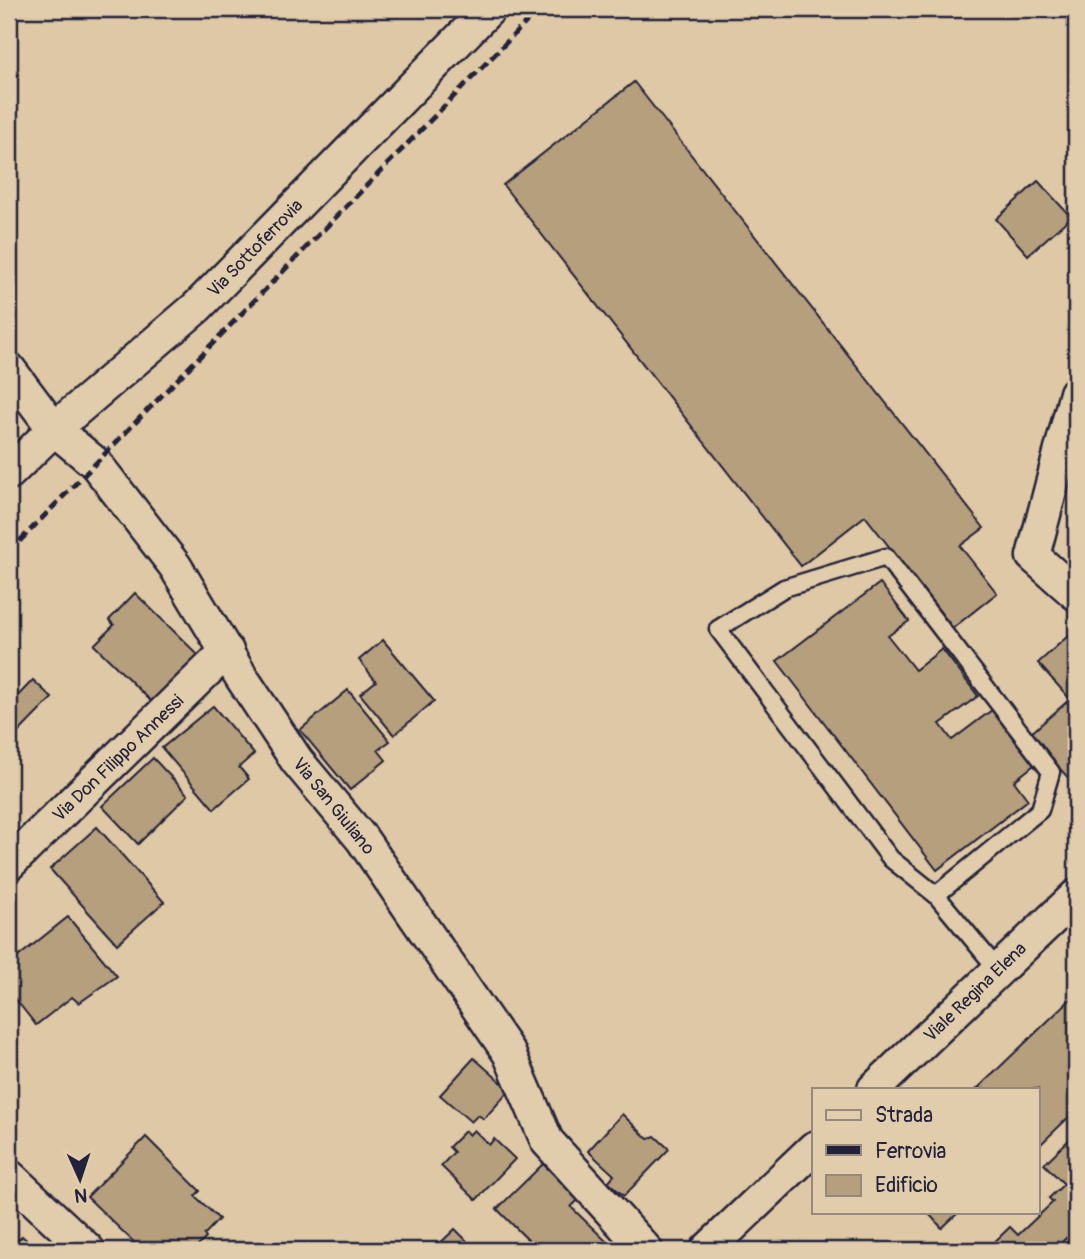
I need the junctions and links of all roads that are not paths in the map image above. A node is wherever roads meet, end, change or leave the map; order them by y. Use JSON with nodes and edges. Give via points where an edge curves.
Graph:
{"nodes":[{"id":1,"x":489,"y":9,"type":"edge"},
{"id":2,"x":9,"y":369,"type":"edge"},
{"id":3,"x":1076,"y":393,"type":"edge"},
{"id":4,"x":54,"y":429,"type":"junction"},
{"id":5,"x":9,"y":472,"type":"edge"},
{"id":6,"x":1076,"y":594,"type":"edge"},
{"id":7,"x":227,"y":651,"type":"junction"},
{"id":8,"x":9,"y":864,"type":"edge"},
{"id":9,"x":936,"y":895,"type":"junction"},
{"id":10,"x":1076,"y":896,"type":"edge"},
{"id":11,"x":998,"y":970,"type":"junction"},
{"id":12,"x":875,"y":1088,"type":"edge"},
{"id":13,"x":812,"y":1150,"type":"edge"},
{"id":14,"x":9,"y":1176,"type":"edge"},
{"id":15,"x":88,"y":1250,"type":"edge"},
{"id":16,"x":646,"y":1250,"type":"edge"},
{"id":17,"x":707,"y":1250,"type":"edge"}],
"edges":[{"from":1,"to":4,"type":"street","name":"Via Sottoferrovia","via":[[197,307]]},
{"from":2,"to":4,"type":"street","name":"Via San Giuliano"},
{"from":3,"to":6,"type":"street","via":[[1032,556]]},
{"from":4,"to":5,"type":"street","name":"Via Sottoferrovia"},
{"from":4,"to":7,"type":"street","name":"Via San Giuliano","via":[[95,463],[122,497],[175,566]]},
{"from":7,"to":8,"type":"street","name":"Via Don Filippo Annessi"},
{"from":7,"to":16,"type":"street","name":"Via San Giuliano","via":[[297,761],[362,839],[502,1042],[547,1142]]},
{"from":9,"to":9,"type":"lane","via":[[1040,810],[1051,772],[886,557],[784,588],[718,629],[891,859]]},
{"from":9,"to":11,"type":"lane"},
{"from":10,"to":11,"type":"street","name":"Viale Regina Elena"},
{"from":11,"to":12,"type":"street","name":"Viale Regina Elena"},
{"from":13,"to":17,"type":"street"},
{"from":14,"to":15,"type":"street"}]}
